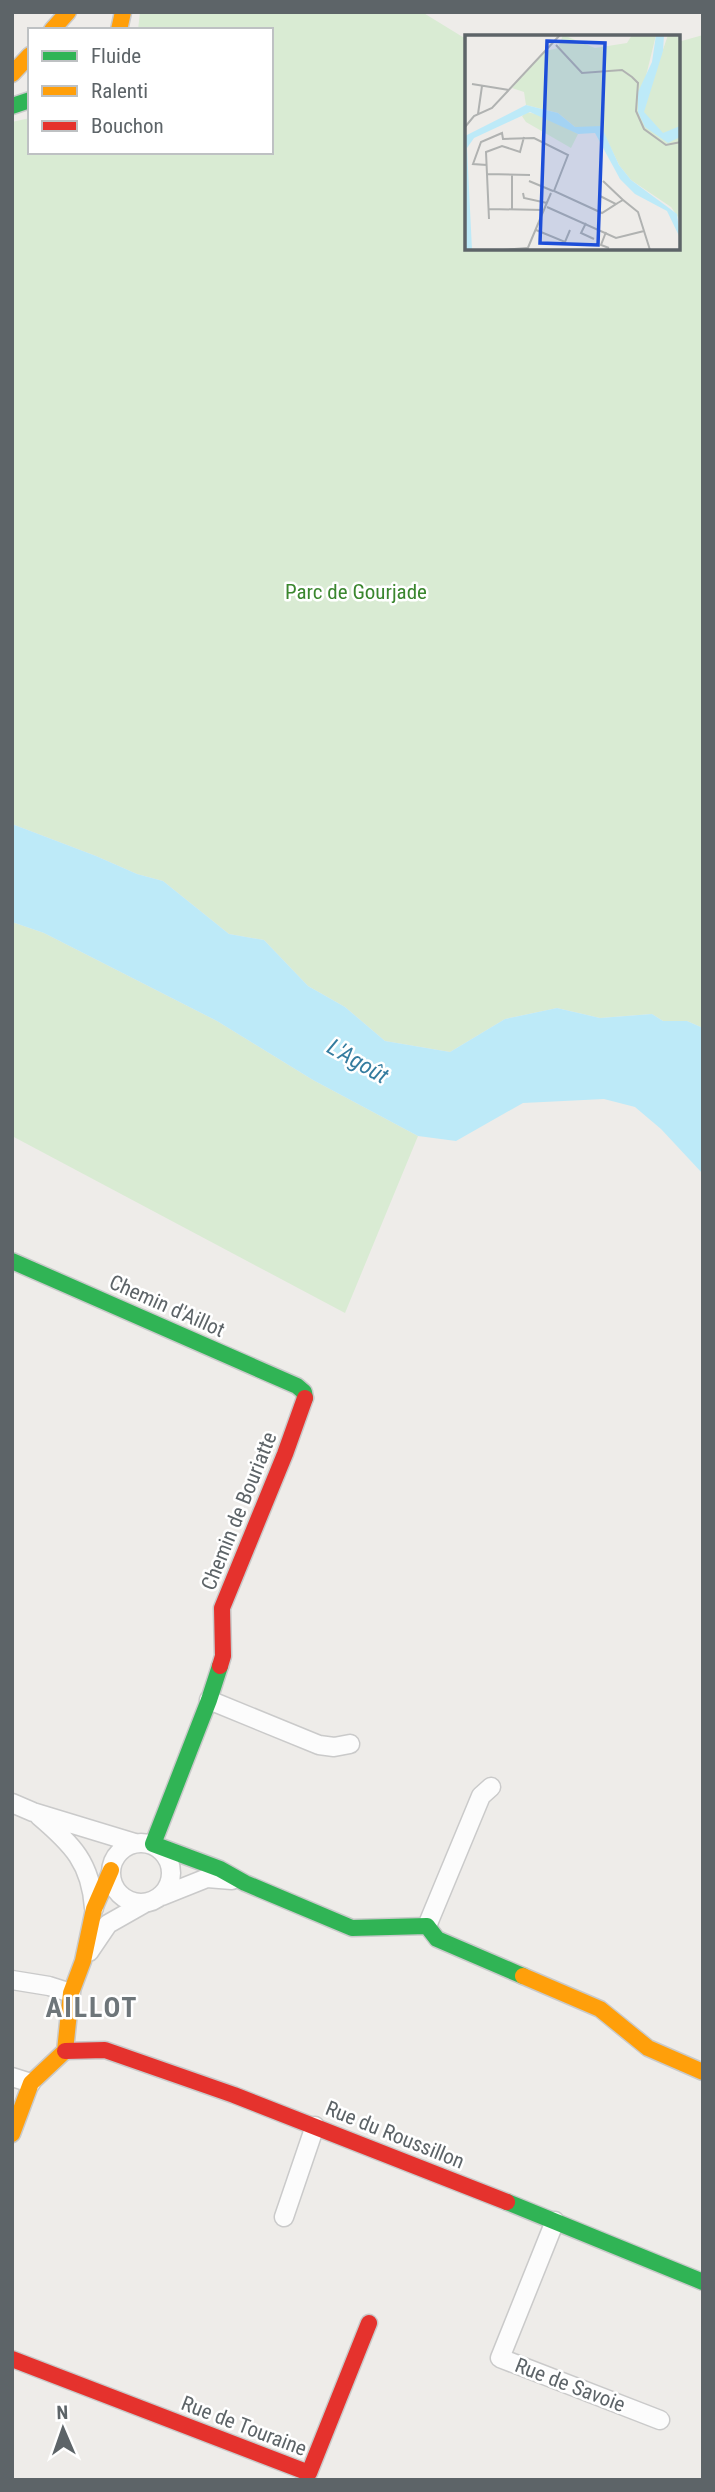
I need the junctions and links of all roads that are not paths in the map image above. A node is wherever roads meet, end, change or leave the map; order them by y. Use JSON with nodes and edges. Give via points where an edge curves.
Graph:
{"nodes":[{"id":1,"x":68,"y":12,"type":"edge"},
{"id":2,"x":54,"y":28,"type":"edge"},
{"id":3,"x":28,"y":57,"type":"edge"},
{"id":4,"x":12,"y":74,"type":"edge"},
{"id":5,"x":12,"y":1261,"type":"edge"},
{"id":6,"x":304,"y":1392,"type":"joint"},
{"id":7,"x":209,"y":1700,"type":"junction"},
{"id":8,"x":349,"y":1744,"type":"dead end"},
{"id":9,"x":491,"y":1787,"type":"dead end"},
{"id":10,"x":12,"y":1803,"type":"edge"},
{"id":11,"x":33,"y":1812,"type":"junction"},
{"id":12,"x":144,"y":1844,"type":"junction"},
{"id":13,"x":102,"y":1879,"type":"junction"},
{"id":14,"x":245,"y":1883,"type":"junction"},
{"id":15,"x":162,"y":1895,"type":"junction"},
{"id":16,"x":145,"y":1903,"type":"junction"},
{"id":17,"x":94,"y":1909,"type":"joint"},
{"id":18,"x":427,"y":1926,"type":"junction"},
{"id":19,"x":83,"y":1961,"type":"junction"},
{"id":20,"x":12,"y":1980,"type":"edge"},
{"id":21,"x":71,"y":1993,"type":"junction"},
{"id":22,"x":65,"y":2051,"type":"junction"},
{"id":23,"x":703,"y":2072,"type":"edge"},
{"id":24,"x":12,"y":2077,"type":"edge"},
{"id":25,"x":31,"y":2082,"type":"junction"},
{"id":26,"x":315,"y":2126,"type":"junction"},
{"id":27,"x":12,"y":2134,"type":"edge"},
{"id":28,"x":284,"y":2217,"type":"dead end"},
{"id":29,"x":555,"y":2221,"type":"junction"},
{"id":30,"x":703,"y":2282,"type":"edge"},
{"id":31,"x":369,"y":2323,"type":"dead end"},
{"id":32,"x":12,"y":2359,"type":"edge"},
{"id":33,"x":660,"y":2420,"type":"dead end"}],
"edges":[{"from":1,"to":2,"type":"street"},
{"from":3,"to":4,"type":"street"},
{"from":5,"to":6,"type":"street","name":"Chemin d'Aillot"},
{"from":6,"to":7,"type":"street","name":"Chemin de Bouriatte","via":[[305,1401],[222,1608],[223,1656]]},
{"from":7,"to":8,"type":"street","via":[[319,1745]]},
{"from":7,"to":12,"type":"street","name":"Chemin de Bouriatte"},
{"from":9,"to":18,"type":"street","via":[[481,1796]]},
{"from":10,"to":11,"type":"street"},
{"from":11,"to":12,"type":"street"},
{"from":11,"to":13,"type":"street"},
{"from":12,"to":13,"type":"street","via":[[118,1852]]},
{"from":12,"to":14,"type":"street","via":[[220,1869]]},
{"from":12,"to":15,"type":"street","via":[[164,1852],[172,1870]]},
{"from":13,"to":16,"type":"street","via":[[129,1901]]},
{"from":13,"to":17,"type":"street"},
{"from":14,"to":15,"type":"street","via":[[207,1878]]},
{"from":14,"to":18,"type":"street","via":[[352,1928]]},
{"from":15,"to":16,"type":"street"},
{"from":16,"to":19,"type":"street","via":[[108,1924]]},
{"from":17,"to":19,"type":"street"},
{"from":18,"to":23,"type":"street","via":[[437,1939],[600,2009],[649,2048]]},
{"from":19,"to":21,"type":"street"},
{"from":20,"to":21,"type":"street"},
{"from":21,"to":22,"type":"street"},
{"from":22,"to":25,"type":"street"},
{"from":22,"to":26,"type":"street","name":"Rue du Roussillon","via":[[105,2050]]},
{"from":24,"to":25,"type":"street"},
{"from":25,"to":27,"type":"street"},
{"from":26,"to":28,"type":"street"},
{"from":26,"to":29,"type":"street","name":"Rue du Roussillon"},
{"from":29,"to":30,"type":"street","name":"Rue du Roussillon"},
{"from":29,"to":33,"type":"street","name":"Rue de Savoie","via":[[500,2358]]},
{"from":31,"to":32,"type":"street","name":"Rue de Touraine","via":[[309,2473]]}]}
